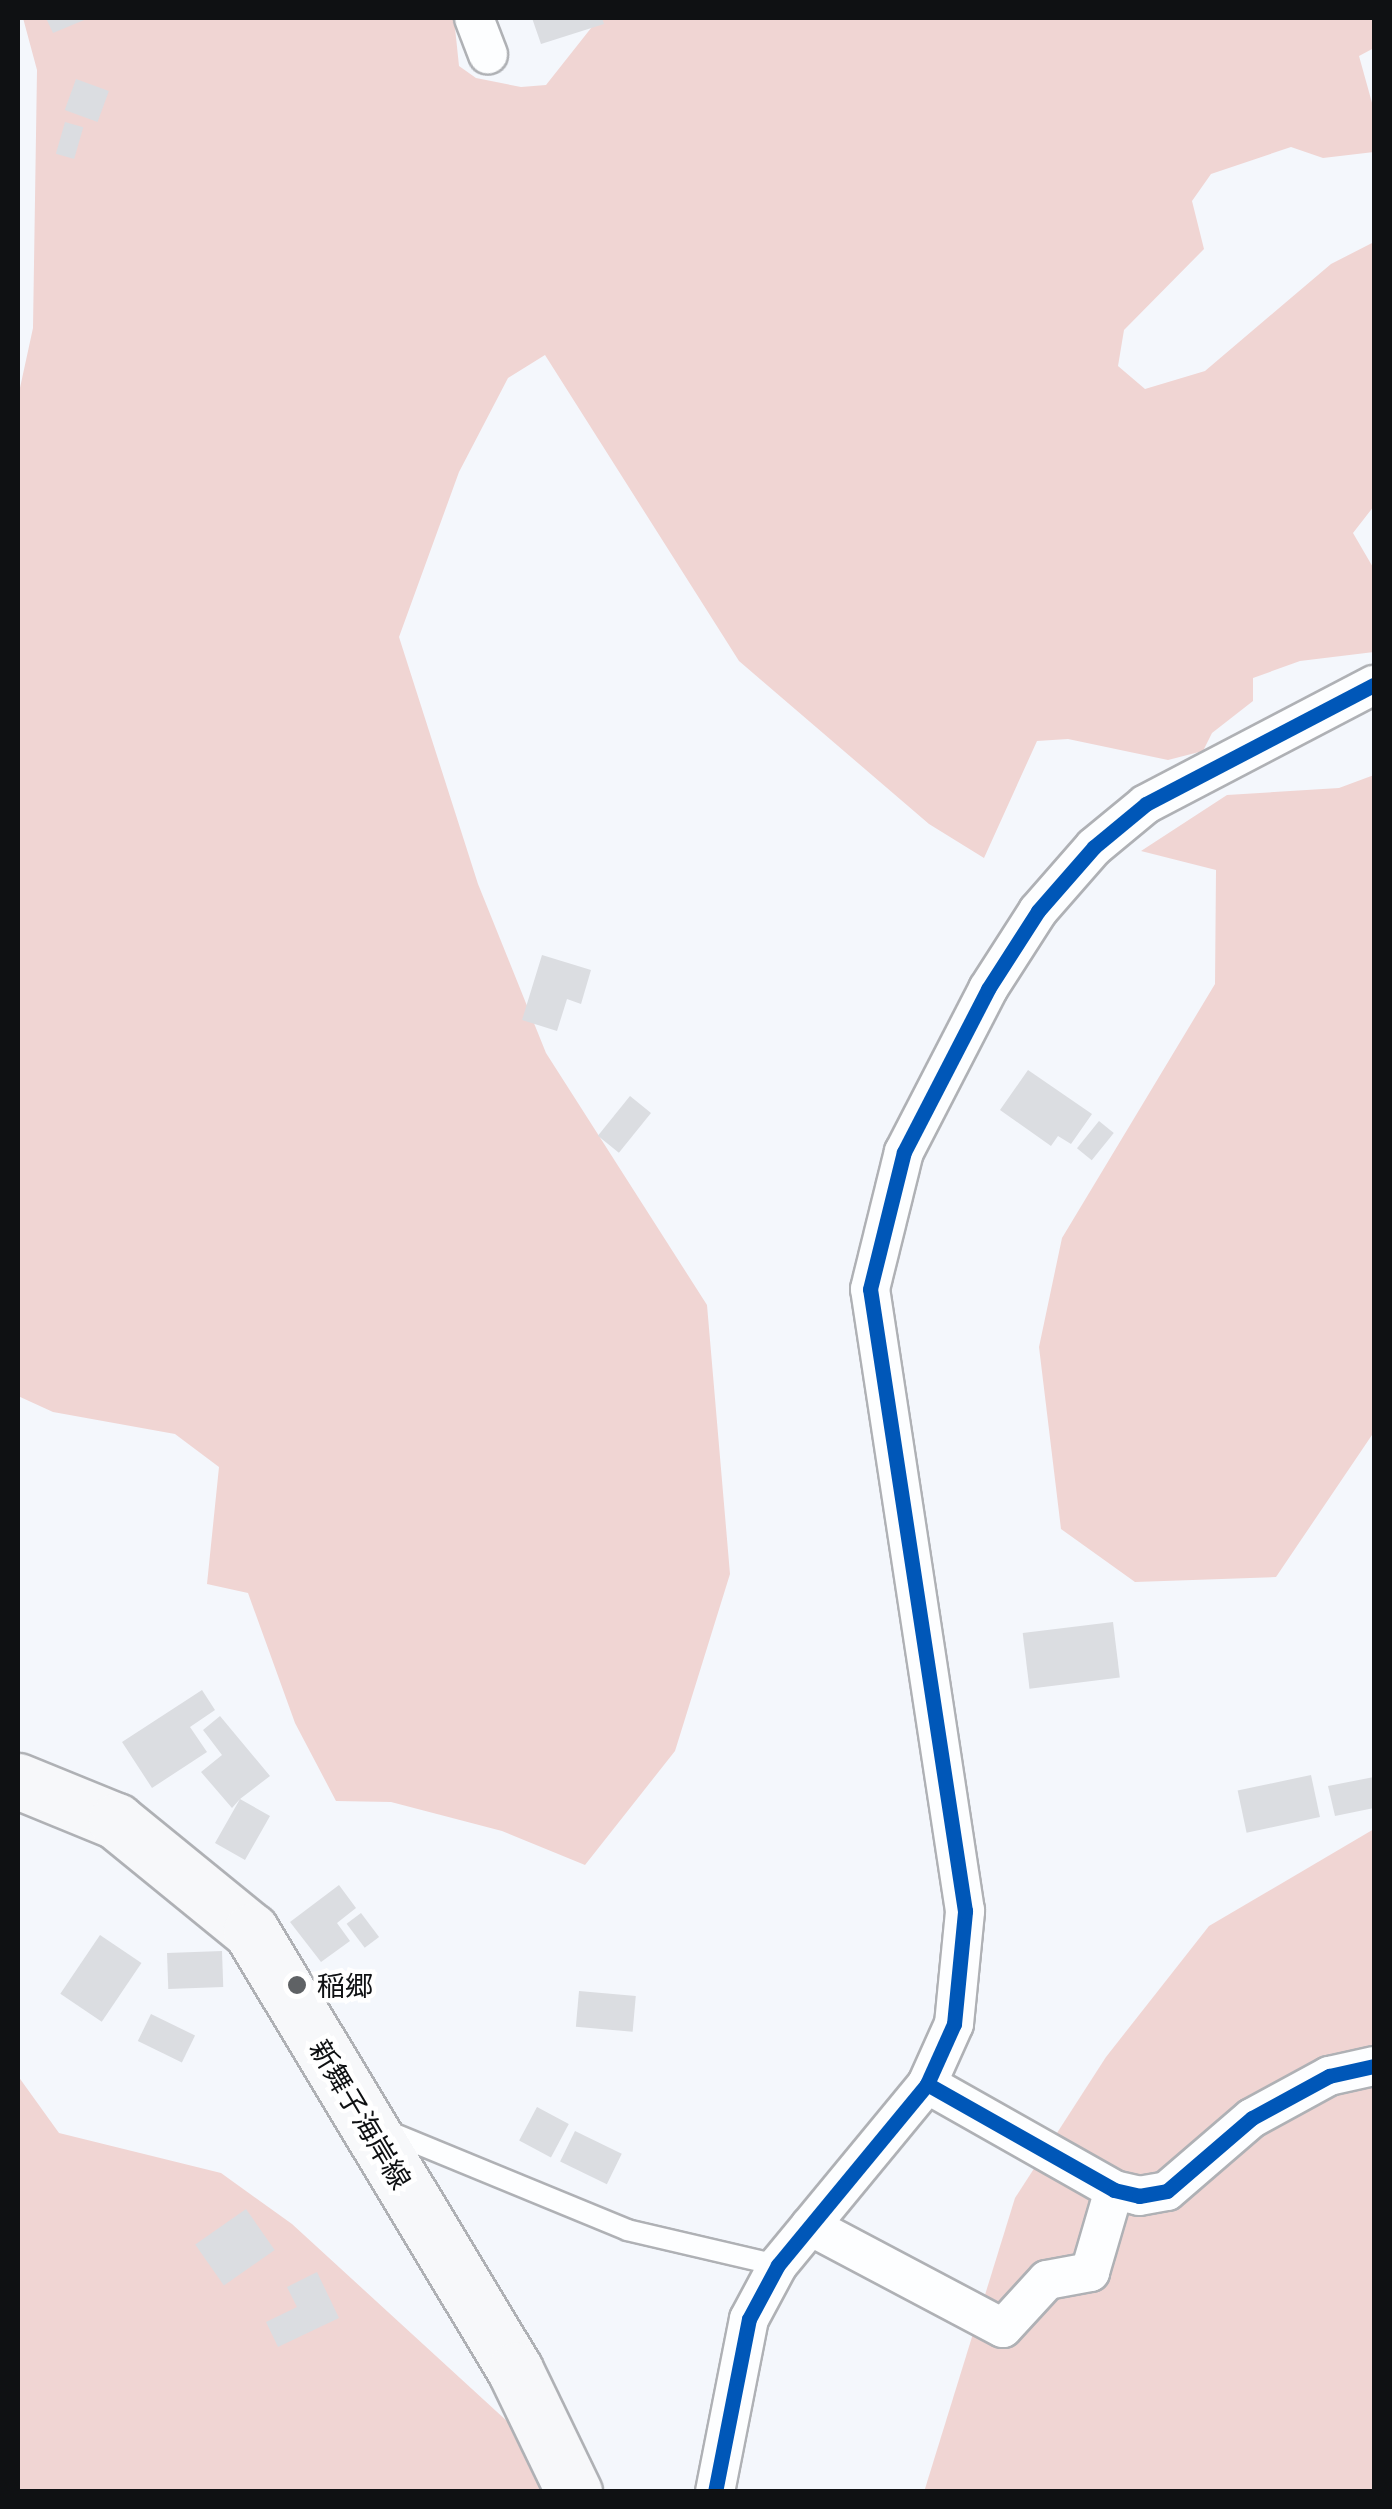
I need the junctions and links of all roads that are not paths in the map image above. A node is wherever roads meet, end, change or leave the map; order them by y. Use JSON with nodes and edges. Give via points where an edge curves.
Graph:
{"nodes":[{"id":1,"x":474,"y":18,"type":"edge"},
{"id":2,"x":488,"y":54,"type":"dead end"},
{"id":3,"x":1374,"y":685,"type":"edge"},
{"id":4,"x":18,"y":1781,"type":"edge"},
{"id":5,"x":1374,"y":2066,"type":"edge"},
{"id":6,"x":927,"y":2084,"type":"junction"},
{"id":7,"x":369,"y":2128,"type":"junction"},
{"id":8,"x":1114,"y":2190,"type":"junction"},
{"id":9,"x":810,"y":2226,"type":"junction"},
{"id":10,"x":778,"y":2265,"type":"junction"},
{"id":11,"x":574,"y":2492,"type":"edge"},
{"id":12,"x":715,"y":2492,"type":"edge"}],
"edges":[{"from":1,"to":2,"type":"street"},
{"from":3,"to":6,"type":"street","via":[[1146,804],[1094,847],[988,989],[904,1152],[870,1289],[966,1911],[954,2024]]},
{"from":4,"to":7,"type":"main road","name":"新舞子海岸線","via":[[116,1821],[251,1930]]},
{"from":5,"to":8,"type":"street","via":[[1330,2076],[1252,2118],[1167,2191]]},
{"from":6,"to":8,"type":"street"},
{"from":6,"to":9,"type":"street"},
{"from":7,"to":10,"type":"lane","via":[[389,2128],[627,2230]]},
{"from":7,"to":11,"type":"main road","name":"新舞子海岸線","via":[[515,2370]]},
{"from":8,"to":9,"type":"street","via":[[1090,2272],[1047,2280],[1003,2328]]},
{"from":9,"to":10,"type":"street"},
{"from":10,"to":12,"type":"street","via":[[749,2319]]}]}
